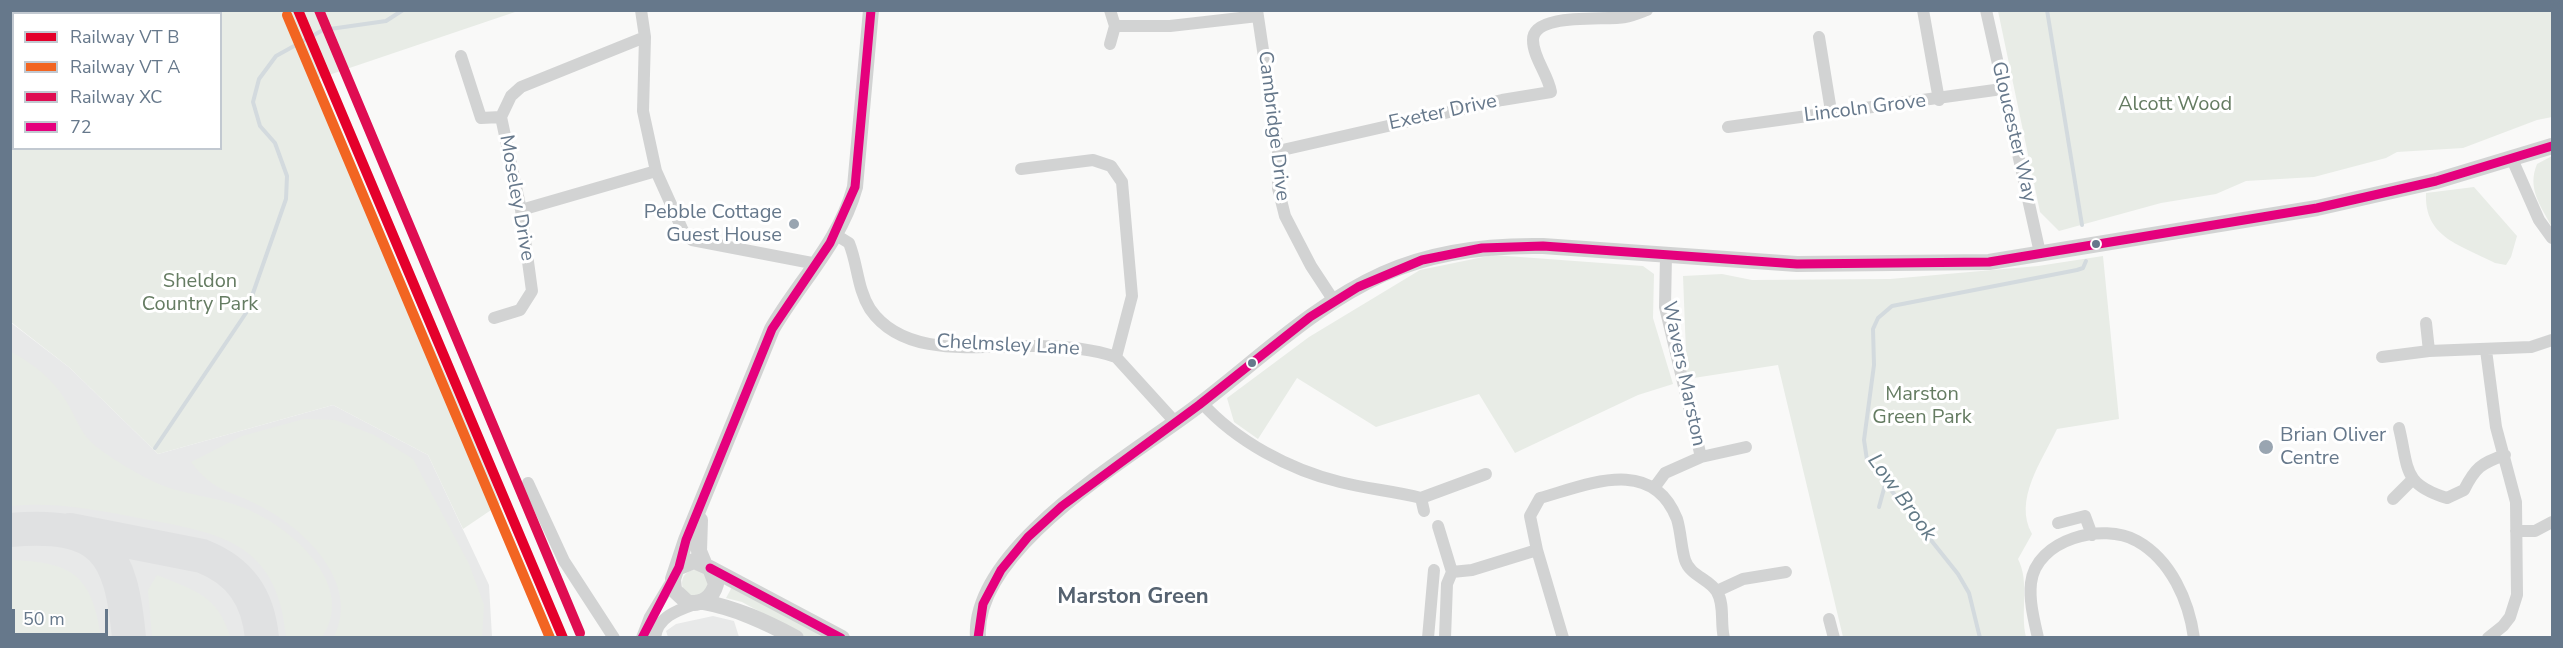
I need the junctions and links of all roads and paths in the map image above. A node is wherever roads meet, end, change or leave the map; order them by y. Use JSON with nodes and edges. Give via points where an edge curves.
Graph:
{"nodes":[{"id":1,"x":641,"y":10,"type":"edge"},
{"id":2,"x":872,"y":10,"type":"edge"},
{"id":3,"x":1110,"y":10,"type":"edge"},
{"id":4,"x":1647,"y":10,"type":"edge"},
{"id":5,"x":1923,"y":10,"type":"edge"},
{"id":6,"x":1986,"y":10,"type":"edge"},
{"id":7,"x":1258,"y":14,"type":"edge"},
{"id":8,"x":1115,"y":26,"type":"junction"},
{"id":9,"x":645,"y":37,"type":"junction"},
{"id":10,"x":1819,"y":37,"type":"dead end"},
{"id":11,"x":1110,"y":44,"type":"dead end"},
{"id":12,"x":461,"y":56,"type":"dead end"},
{"id":13,"x":2002,"y":89,"type":"junction"},
{"id":14,"x":1939,"y":100,"type":"junction"},
{"id":15,"x":1831,"y":111,"type":"junction"},
{"id":16,"x":501,"y":117,"type":"junction"},
{"id":17,"x":1728,"y":127,"type":"dead end"},
{"id":18,"x":2553,"y":146,"type":"edge"},
{"id":19,"x":1278,"y":151,"type":"junction"},
{"id":20,"x":2512,"y":159,"type":"junction"},
{"id":21,"x":1021,"y":169,"type":"dead end"},
{"id":22,"x":656,"y":171,"type":"junction"},
{"id":23,"x":521,"y":210,"type":"junction"},
{"id":24,"x":836,"y":235,"type":"junction"},
{"id":25,"x":2553,"y":238,"type":"edge"},
{"id":26,"x":2040,"y":253,"type":"junction"},
{"id":27,"x":1666,"y":255,"type":"junction"},
{"id":28,"x":817,"y":264,"type":"junction"},
{"id":29,"x":1334,"y":301,"type":"junction"},
{"id":30,"x":494,"y":318,"type":"dead end"},
{"id":31,"x":2426,"y":323,"type":"dead end"},
{"id":32,"x":2553,"y":340,"type":"edge"},
{"id":33,"x":2486,"y":350,"type":"junction"},
{"id":34,"x":2429,"y":351,"type":"junction"},
{"id":35,"x":1116,"y":357,"type":"junction"},
{"id":36,"x":2382,"y":357,"type":"dead end"},
{"id":37,"x":1202,"y":403,"type":"junction"},
{"id":38,"x":1176,"y":423,"type":"junction"},
{"id":39,"x":2399,"y":428,"type":"dead end"},
{"id":40,"x":1746,"y":447,"type":"dead end"},
{"id":41,"x":2505,"y":455,"type":"junction"},
{"id":42,"x":1701,"y":457,"type":"junction"},
{"id":43,"x":1486,"y":474,"type":"dead end"},
{"id":44,"x":2412,"y":480,"type":"junction"},
{"id":45,"x":528,"y":483,"type":"dead end"},
{"id":46,"x":1654,"y":488,"type":"junction"},
{"id":47,"x":2393,"y":499,"type":"dead end"},
{"id":48,"x":702,"y":504,"type":"junction"},
{"id":49,"x":2553,"y":522,"type":"edge"},
{"id":50,"x":2058,"y":523,"type":"dead end"},
{"id":51,"x":1438,"y":526,"type":"dead end"},
{"id":52,"x":2516,"y":531,"type":"junction"},
{"id":53,"x":2092,"y":535,"type":"junction"},
{"id":54,"x":1537,"y":550,"type":"junction"},
{"id":55,"x":707,"y":566,"type":"junction"},
{"id":56,"x":1434,"y":570,"type":"dead end"},
{"id":57,"x":1452,"y":572,"type":"junction"},
{"id":58,"x":1786,"y":572,"type":"dead end"},
{"id":59,"x":676,"y":573,"type":"junction"},
{"id":60,"x":1717,"y":591,"type":"junction"},
{"id":61,"x":700,"y":602,"type":"junction"},
{"id":62,"x":1829,"y":619,"type":"dead end"},
{"id":63,"x":776,"y":633,"type":"edge"},
{"id":64,"x":614,"y":638,"type":"edge"},
{"id":65,"x":642,"y":638,"type":"edge"},
{"id":66,"x":655,"y":638,"type":"edge"},
{"id":67,"x":796,"y":638,"type":"edge"},
{"id":68,"x":842,"y":638,"type":"edge"},
{"id":69,"x":978,"y":638,"type":"edge"},
{"id":70,"x":1428,"y":638,"type":"edge"},
{"id":71,"x":1445,"y":638,"type":"edge"},
{"id":72,"x":1563,"y":638,"type":"edge"},
{"id":73,"x":1724,"y":638,"type":"edge"},
{"id":74,"x":1834,"y":638,"type":"edge"},
{"id":75,"x":2038,"y":638,"type":"edge"},
{"id":76,"x":2194,"y":638,"type":"edge"},
{"id":77,"x":2488,"y":638,"type":"edge"}],
"edges":[{"from":1,"to":9,"type":"street"},
{"from":2,"to":24,"type":"street","via":[[855,187],[848,213]]},
{"from":3,"to":8,"type":"street"},
{"from":4,"to":19,"type":"street","name":"Exeter Drive","via":[[1626,17],[1549,22],[1538,29],[1533,37],[1534,50],[1551,92]]},
{"from":5,"to":14,"type":"street"},
{"from":6,"to":13,"type":"street","name":"Gloucester Way"},
{"from":7,"to":8,"type":"street","via":[[1170,26]]},
{"from":7,"to":19,"type":"street","name":"Cambridge Drive"},
{"from":8,"to":11,"type":"street"},
{"from":9,"to":16,"type":"street","name":"Moseley Drive","via":[[521,87],[511,96]]},
{"from":9,"to":22,"type":"street","via":[[643,111]]},
{"from":10,"to":15,"type":"street"},
{"from":12,"to":16,"type":"street","via":[[482,118]]},
{"from":13,"to":14,"type":"street","name":"Lincoln Grove"},
{"from":13,"to":26,"type":"street","name":"Gloucester Way"},
{"from":14,"to":15,"type":"street","name":"Lincoln Grove"},
{"from":15,"to":17,"type":"street","name":"Lincoln Grove"},
{"from":16,"to":23,"type":"street","name":"Moseley Drive"},
{"from":18,"to":20,"type":"street"},
{"from":19,"to":29,"type":"street","name":"Cambridge Drive","via":[[1278,188],[1285,216]]},
{"from":20,"to":25,"type":"street","via":[[2539,219]]},
{"from":20,"to":26,"type":"street","via":[[2317,208]]},
{"from":21,"to":35,"type":"street","via":[[1093,160],[1111,166],[1122,182],[1132,296]]},
{"from":22,"to":23,"type":"street"},
{"from":22,"to":28,"type":"street","via":[[683,231],[693,240]]},
{"from":23,"to":30,"type":"street","name":"Moseley Drive","via":[[532,291],[520,310]]},
{"from":24,"to":28,"type":"street"},
{"from":24,"to":35,"type":"street","name":"Chelmsley Lane","via":[[849,243],[857,278],[871,310],[895,332],[944,347],[1080,348]]},
{"from":26,"to":27,"type":"street","via":[[1996,252],[1917,264],[1797,264]]},
{"from":27,"to":29,"type":"street","via":[[1543,246],[1470,249],[1404,265]]},
{"from":27,"to":42,"type":"street","name":"Wavers Marston","via":[[1665,307]]},
{"from":28,"to":48,"type":"street","via":[[772,329]]},
{"from":29,"to":37,"type":"street"},
{"from":31,"to":34,"type":"street"},
{"from":32,"to":33,"type":"street","via":[[2531,347]]},
{"from":33,"to":34,"type":"street"},
{"from":33,"to":41,"type":"street","via":[[2496,427]]},
{"from":34,"to":36,"type":"street"},
{"from":35,"to":38,"type":"street"},
{"from":37,"to":38,"type":"street"},
{"from":37,"to":43,"type":"street","via":[[1225,426],[1278,458],[1325,478],[1423,505]]},
{"from":38,"to":69,"type":"street","via":[[1080,489],[1047,518],[992,584],[978,614]]},
{"from":39,"to":44,"type":"street"},
{"from":40,"to":42,"type":"street","name":"Wavers Marston"},
{"from":41,"to":44,"type":"street","via":[[2484,462],[2464,490],[2447,498],[2426,491]]},
{"from":41,"to":52,"type":"street","via":[[2516,502]]},
{"from":42,"to":46,"type":"street","name":"Wavers Marston","via":[[1665,473]]},
{"from":44,"to":47,"type":"street"},
{"from":45,"to":64,"type":"street","via":[[564,561]]},
{"from":46,"to":54,"type":"street","via":[[1610,478],[1540,498],[1530,516]]},
{"from":46,"to":60,"type":"street","via":[[1668,502],[1677,520],[1688,567]]},
{"from":48,"to":55,"type":"street","via":[[699,551]]},
{"from":48,"to":59,"type":"street"},
{"from":49,"to":52,"type":"street","via":[[2535,531]]},
{"from":50,"to":53,"type":"street","via":[[2085,516]]},
{"from":51,"to":57,"type":"street"},
{"from":52,"to":77,"type":"street","via":[[2515,606],[2503,626]]},
{"from":53,"to":75,"type":"street","via":[[2054,547],[2034,572],[2031,598]]},
{"from":53,"to":76,"type":"street","via":[[2124,536],[2139,542],[2152,554],[2176,582],[2191,617]]},
{"from":54,"to":57,"type":"street","via":[[1472,570]]},
{"from":54,"to":72,"type":"street"},
{"from":55,"to":59,"type":"street","via":[[694,561]]},
{"from":55,"to":61,"type":"street","via":[[716,584],[711,596]]},
{"from":55,"to":68,"type":"street"},
{"from":56,"to":70,"type":"street"},
{"from":57,"to":71,"type":"street","via":[[1447,584]]},
{"from":58,"to":60,"type":"street","via":[[1743,579]]},
{"from":59,"to":61,"type":"street","via":[[678,596],[688,603]]},
{"from":59,"to":65,"type":"street"},
{"from":60,"to":73,"type":"street"},
{"from":61,"to":63,"type":"street","via":[[722,605]]},
{"from":61,"to":66,"type":"street","via":[[673,611],[661,623]]},
{"from":62,"to":74,"type":"street"},
{"from":63,"to":67,"type":"street"}]}
